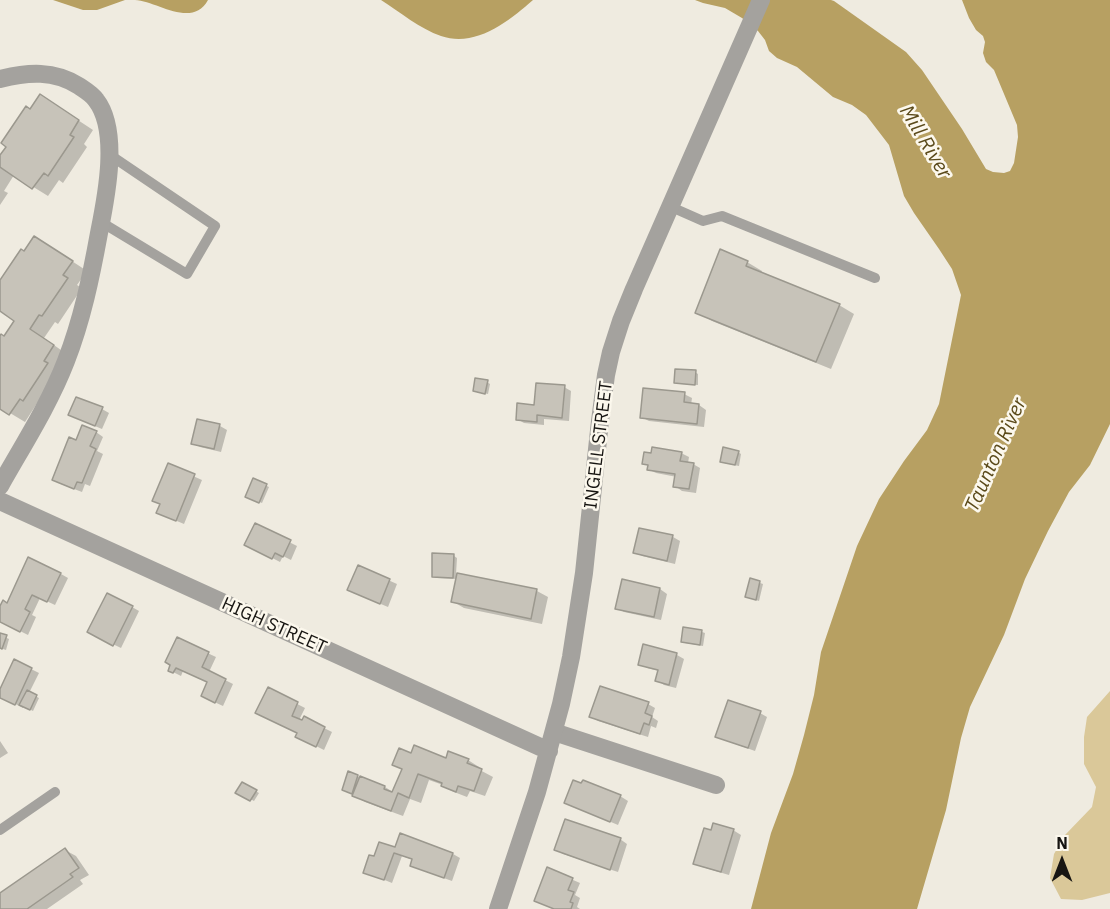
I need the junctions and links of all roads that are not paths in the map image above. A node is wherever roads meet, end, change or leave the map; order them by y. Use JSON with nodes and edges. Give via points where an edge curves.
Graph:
{"nodes":[{"id":1,"x":761,"y":0,"type":"edge"},
{"id":2,"x":0,"y":79,"type":"edge"},
{"id":3,"x":110,"y":155,"type":"junction"},
{"id":4,"x":669,"y":206,"type":"junction"},
{"id":5,"x":101,"y":222,"type":"junction"},
{"id":6,"x":875,"y":278,"type":"dead end"},
{"id":7,"x":0,"y":486,"type":"edge"},
{"id":8,"x":0,"y":501,"type":"edge"},
{"id":9,"x":554,"y":732,"type":"junction"},
{"id":10,"x":549,"y":751,"type":"junction"},
{"id":11,"x":716,"y":784,"type":"dead end"},
{"id":12,"x":55,"y":792,"type":"dead end"},
{"id":13,"x":0,"y":830,"type":"edge"},
{"id":14,"x":498,"y":909,"type":"edge"}],
"edges":[{"from":1,"to":4,"type":"street","name":"INGELL STREET"},
{"from":2,"to":3,"type":"street","via":[[37,73],[58,76],[86,90],[102,111]]},
{"from":3,"to":5,"type":"street"},
{"from":3,"to":5,"type":"lane","via":[[215,226],[187,274]]},
{"from":4,"to":6,"type":"lane","via":[[703,221],[722,216]]},
{"from":4,"to":9,"type":"street","name":"INGELL STREET","via":[[611,352],[579,609]]},
{"from":5,"to":7,"type":"street","via":[[81,319],[66,362]]},
{"from":8,"to":10,"type":"street","name":"HIGH STREET"},
{"from":9,"to":10,"type":"street","name":"INGELL STREET"},
{"from":9,"to":11,"type":"street"},
{"from":10,"to":14,"type":"street","name":"INGELL STREET"},
{"from":12,"to":13,"type":"lane"}]}
